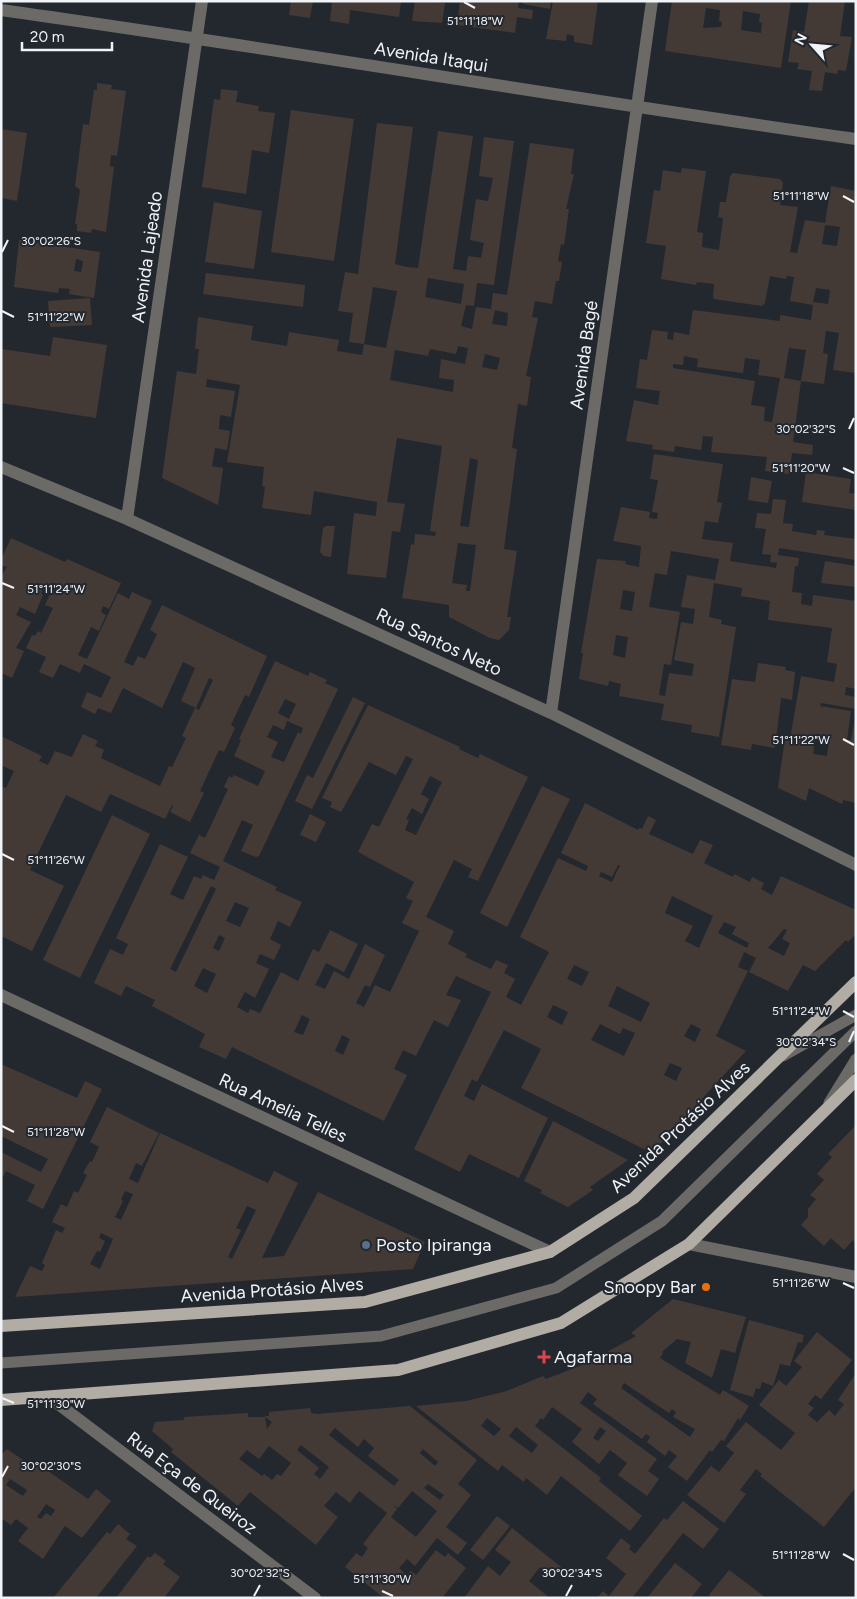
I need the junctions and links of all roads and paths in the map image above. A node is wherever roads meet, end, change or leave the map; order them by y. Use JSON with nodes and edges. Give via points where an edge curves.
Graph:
{"nodes":[{"id":1,"x":202,"y":1,"type":"edge"},
{"id":2,"x":652,"y":1,"type":"edge"},
{"id":3,"x":1,"y":10,"type":"edge"},
{"id":4,"x":197,"y":37,"type":"junction"},
{"id":5,"x":637,"y":108,"type":"junction"},
{"id":6,"x":856,"y":139,"type":"edge"},
{"id":7,"x":1,"y":467,"type":"edge"},
{"id":8,"x":127,"y":519,"type":"junction"},
{"id":9,"x":551,"y":713,"type":"junction"},
{"id":10,"x":856,"y":865,"type":"edge"},
{"id":11,"x":856,"y":982,"type":"edge"},
{"id":12,"x":1,"y":995,"type":"edge"},
{"id":13,"x":856,"y":1015,"type":"edge"},
{"id":14,"x":856,"y":1031,"type":"edge"},
{"id":15,"x":856,"y":1059,"type":"edge"},
{"id":16,"x":775,"y":1061,"type":"junction"},
{"id":17,"x":856,"y":1080,"type":"edge"},
{"id":18,"x":824,"y":1111,"type":"junction"},
{"id":19,"x":689,"y":1244,"type":"junction"},
{"id":20,"x":550,"y":1252,"type":"junction"},
{"id":21,"x":856,"y":1277,"type":"edge"},
{"id":22,"x":1,"y":1326,"type":"edge"},
{"id":23,"x":1,"y":1364,"type":"edge"},
{"id":24,"x":49,"y":1397,"type":"junction"},
{"id":25,"x":1,"y":1400,"type":"edge"},
{"id":26,"x":315,"y":1598,"type":"edge"}],
"edges":[{"from":1,"to":4,"type":"street","name":"Avenida Lajeado"},
{"from":2,"to":5,"type":"street","name":"Avenida Bagé"},
{"from":3,"to":4,"type":"street","name":"Avenida Itaqui"},
{"from":4,"to":5,"type":"street","name":"Avenida Itaqui"},
{"from":4,"to":8,"type":"street","name":"Avenida Lajeado"},
{"from":5,"to":6,"type":"street","name":"Avenida Itaqui"},
{"from":5,"to":9,"type":"street","name":"Avenida Bagé"},
{"from":7,"to":8,"type":"street","name":"Rua Santos Neto"},
{"from":8,"to":9,"type":"street","name":"Rua Santos Neto"},
{"from":9,"to":10,"type":"street","name":"Rua Santos Neto"},
{"from":11,"to":16,"type":"main road","name":"Avenida Protásio Alves"},
{"from":12,"to":20,"type":"street","name":"Rua Amelia Telles"},
{"from":13,"to":16,"type":"lane"},
{"from":14,"to":23,"type":"lane","via":[[662,1221],[556,1288],[382,1336]]},
{"from":15,"to":18,"type":"lane"},
{"from":16,"to":20,"type":"main road","name":"Avenida Protásio Alves","via":[[634,1198]]},
{"from":17,"to":18,"type":"main road"},
{"from":18,"to":19,"type":"main road"},
{"from":19,"to":21,"type":"street"},
{"from":19,"to":24,"type":"main road","via":[[561,1323],[398,1370]]},
{"from":20,"to":22,"type":"main road","name":"Avenida Protásio Alves","via":[[365,1302]]},
{"from":24,"to":25,"type":"main road"},
{"from":24,"to":26,"type":"street","name":"Rua Eça de Queiroz"}]}
